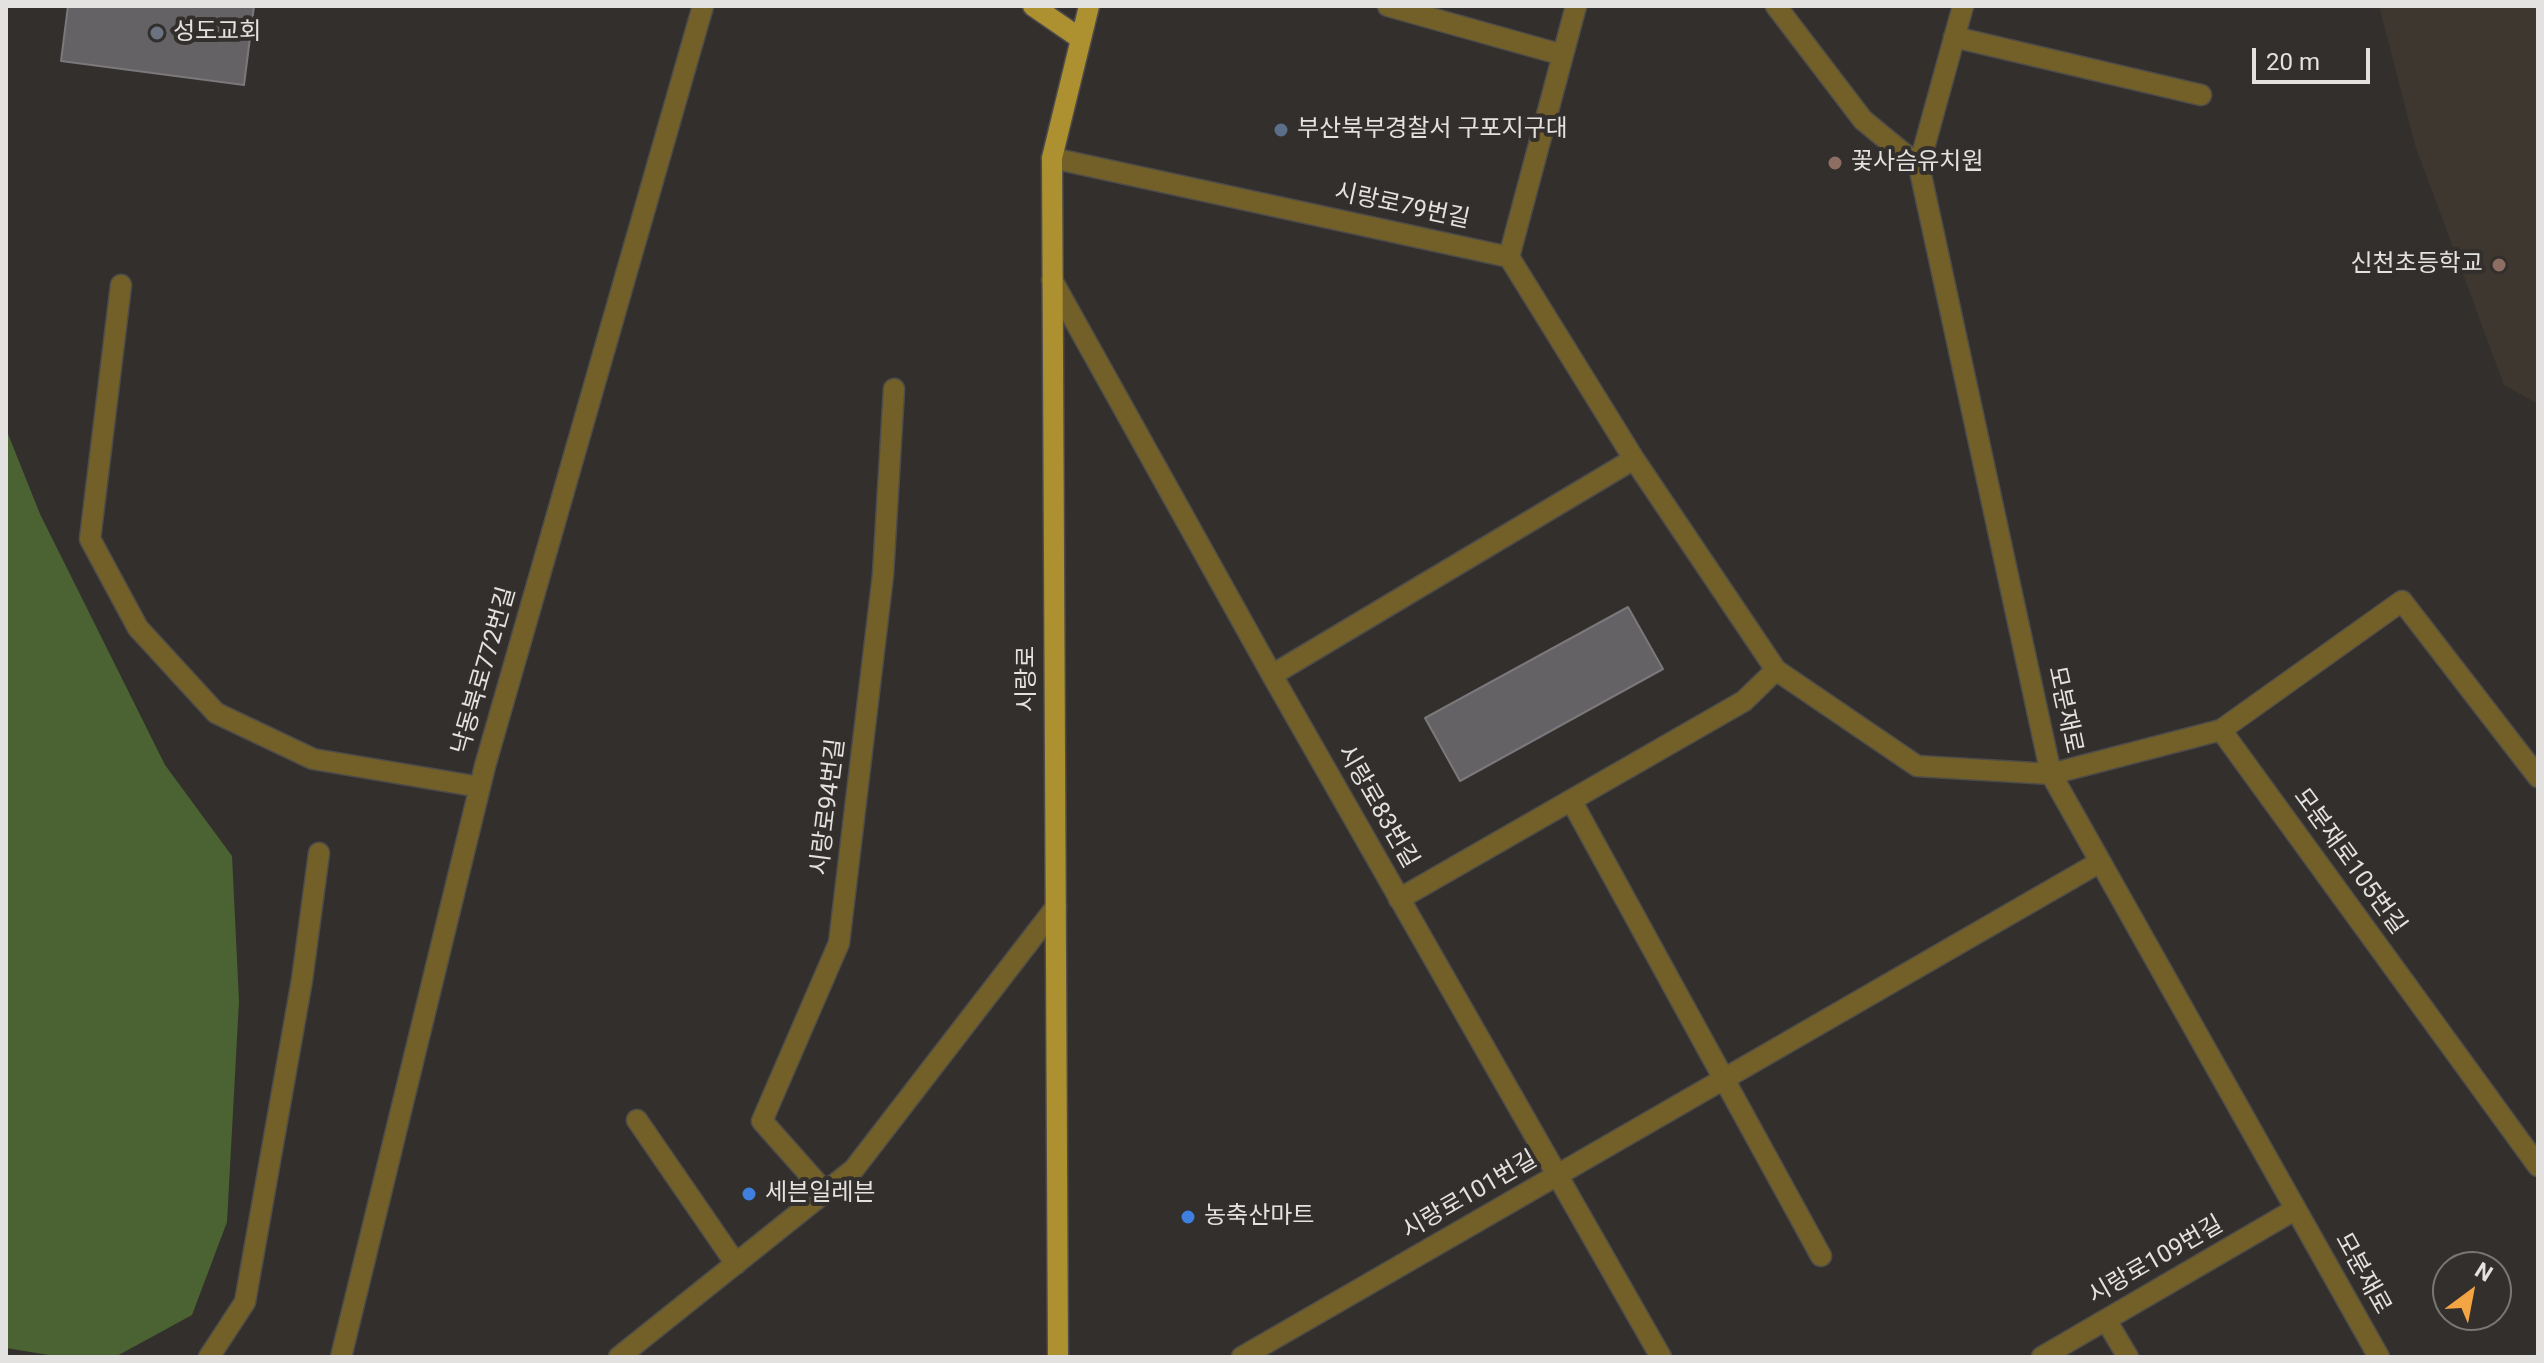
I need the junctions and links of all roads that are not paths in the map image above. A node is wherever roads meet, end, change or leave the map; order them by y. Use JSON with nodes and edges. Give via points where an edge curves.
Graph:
{"nodes":[{"id":1,"x":703,"y":6,"type":"edge"},
{"id":2,"x":1033,"y":6,"type":"edge"},
{"id":3,"x":1089,"y":6,"type":"edge"},
{"id":4,"x":1388,"y":6,"type":"edge"},
{"id":5,"x":1576,"y":6,"type":"edge"},
{"id":6,"x":1776,"y":6,"type":"edge"},
{"id":7,"x":1963,"y":6,"type":"edge"},
{"id":8,"x":1954,"y":37,"type":"junction"},
{"id":9,"x":1081,"y":39,"type":"junction"},
{"id":10,"x":1563,"y":55,"type":"junction"},
{"id":11,"x":2201,"y":95,"type":"dead end"},
{"id":12,"x":1052,"y":158,"type":"junction"},
{"id":13,"x":1919,"y":166,"type":"junction"},
{"id":14,"x":1509,"y":257,"type":"junction"},
{"id":15,"x":1052,"y":280,"type":"junction"},
{"id":16,"x":121,"y":285,"type":"dead end"},
{"id":17,"x":894,"y":389,"type":"dead end"},
{"id":18,"x":1634,"y":459,"type":"junction"},
{"id":19,"x":1776,"y":670,"type":"junction"},
{"id":20,"x":1272,"y":675,"type":"junction"},
{"id":21,"x":2221,"y":730,"type":"junction"},
{"id":22,"x":2051,"y":774,"type":"junction"},
{"id":23,"x":2538,"y":777,"type":"edge"},
{"id":24,"x":480,"y":787,"type":"junction"},
{"id":25,"x":1571,"y":800,"type":"junction"},
{"id":26,"x":319,"y":853,"type":"dead end"},
{"id":27,"x":2100,"y":862,"type":"junction"},
{"id":28,"x":1399,"y":899,"type":"junction"},
{"id":29,"x":1056,"y":907,"type":"junction"},
{"id":30,"x":1724,"y":1079,"type":"junction"},
{"id":31,"x":637,"y":1120,"type":"dead end"},
{"id":32,"x":2538,"y":1166,"type":"edge"},
{"id":33,"x":1557,"y":1175,"type":"junction"},
{"id":34,"x":825,"y":1192,"type":"junction"},
{"id":35,"x":2296,"y":1209,"type":"junction"},
{"id":36,"x":1821,"y":1256,"type":"dead end"},
{"id":37,"x":736,"y":1264,"type":"junction"},
{"id":38,"x":2106,"y":1320,"type":"junction"},
{"id":39,"x":209,"y":1357,"type":"edge"},
{"id":40,"x":341,"y":1357,"type":"edge"},
{"id":41,"x":619,"y":1357,"type":"edge"},
{"id":42,"x":1058,"y":1357,"type":"edge"},
{"id":43,"x":1242,"y":1357,"type":"edge"},
{"id":44,"x":1661,"y":1357,"type":"edge"},
{"id":45,"x":2042,"y":1357,"type":"edge"},
{"id":46,"x":2128,"y":1357,"type":"edge"},
{"id":47,"x":2379,"y":1357,"type":"edge"}],
"edges":[{"from":1,"to":24,"type":"street","name":"낙동북로772번길"},
{"from":2,"to":9,"type":"main road"},
{"from":3,"to":9,"type":"main road","name":"시랑로"},
{"from":4,"to":10,"type":"street"},
{"from":5,"to":10,"type":"street"},
{"from":6,"to":13,"type":"street","via":[[1863,120]]},
{"from":7,"to":8,"type":"street","name":"모분재로"},
{"from":8,"to":11,"type":"street"},
{"from":8,"to":13,"type":"street","name":"모분재로"},
{"from":9,"to":12,"type":"main road","name":"시랑로"},
{"from":10,"to":14,"type":"street"},
{"from":12,"to":14,"type":"street","name":"시랑로79번길"},
{"from":12,"to":15,"type":"main road","name":"시랑로"},
{"from":13,"to":22,"type":"street","name":"모분재로"},
{"from":14,"to":18,"type":"street"},
{"from":15,"to":20,"type":"street","name":"시랑로83번길"},
{"from":15,"to":29,"type":"main road","name":"시랑로"},
{"from":16,"to":24,"type":"street","via":[[90,539],[138,628],[216,713],[313,759]]},
{"from":17,"to":34,"type":"street","name":"시랑로94번길","via":[[883,575],[839,943],[762,1121]]},
{"from":18,"to":19,"type":"street"},
{"from":18,"to":20,"type":"street"},
{"from":19,"to":22,"type":"street","via":[[1917,766]]},
{"from":19,"to":25,"type":"street","via":[[1744,701]]},
{"from":20,"to":28,"type":"street","name":"시랑로83번길"},
{"from":21,"to":22,"type":"street"},
{"from":21,"to":23,"type":"street","via":[[2402,601]]},
{"from":21,"to":32,"type":"street","name":"모분재로105번길"},
{"from":22,"to":27,"type":"street","name":"모분재로"},
{"from":24,"to":40,"type":"street","name":"낙동북로772번길"},
{"from":25,"to":28,"type":"street"},
{"from":25,"to":30,"type":"street"},
{"from":26,"to":39,"type":"street","via":[[245,1302]]},
{"from":27,"to":30,"type":"street","name":"시랑로101번길"},
{"from":27,"to":35,"type":"street","name":"모분재로"},
{"from":28,"to":33,"type":"street","name":"시랑로83번길"},
{"from":29,"to":34,"type":"street","via":[[854,1169]]},
{"from":29,"to":42,"type":"main road","name":"시랑로"},
{"from":30,"to":33,"type":"street","name":"시랑로101번길"},
{"from":30,"to":36,"type":"street"},
{"from":31,"to":37,"type":"street"},
{"from":33,"to":43,"type":"street","name":"시랑로101번길"},
{"from":33,"to":44,"type":"street","name":"시랑로83번길"},
{"from":34,"to":37,"type":"street"},
{"from":35,"to":38,"type":"street","name":"시랑로109번길"},
{"from":35,"to":47,"type":"street","name":"모분재로"},
{"from":37,"to":41,"type":"street"},
{"from":38,"to":45,"type":"street","name":"시랑로109번길"},
{"from":38,"to":46,"type":"street"}]}
